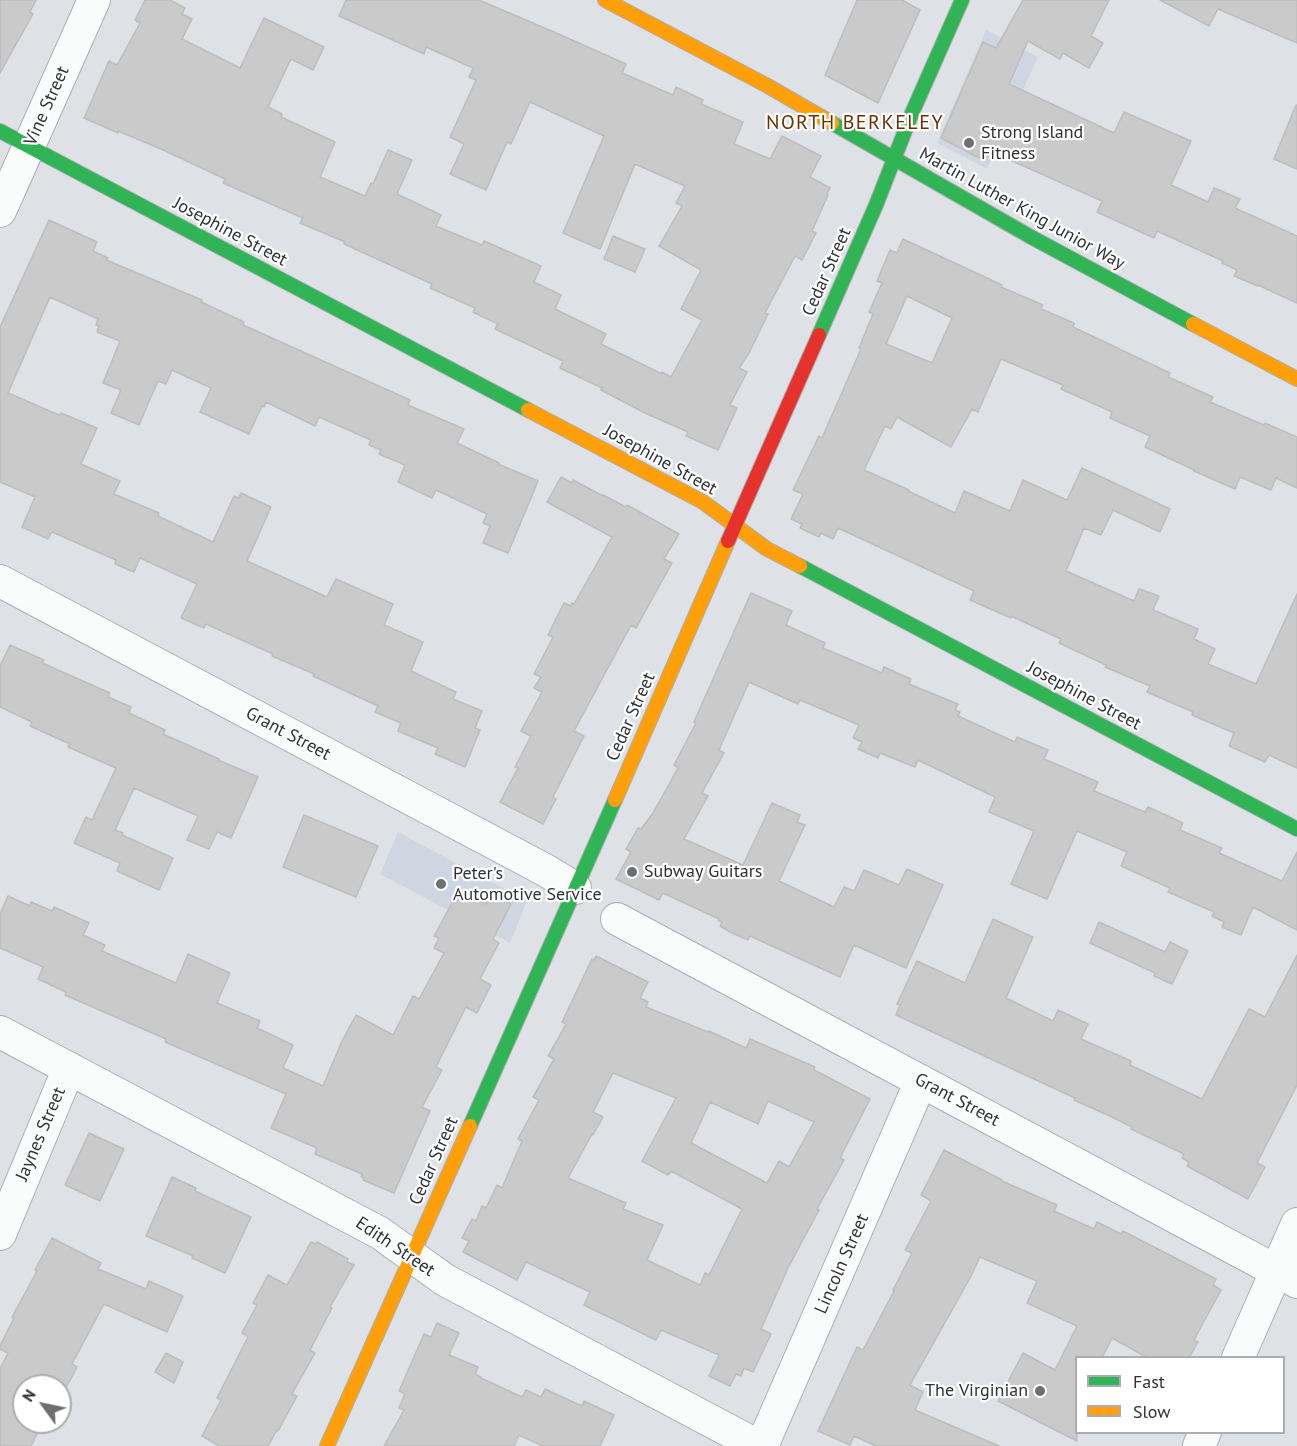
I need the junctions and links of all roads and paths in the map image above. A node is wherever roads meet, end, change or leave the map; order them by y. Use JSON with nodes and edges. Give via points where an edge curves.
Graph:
{"nodes":[{"id":1,"x":94,"y":0,"type":"edge"},
{"id":2,"x":605,"y":0,"type":"edge"},
{"id":3,"x":962,"y":0,"type":"edge"},
{"id":4,"x":0,"y":131,"type":"edge"},
{"id":5,"x":29,"y":146,"type":"junction"},
{"id":6,"x":894,"y":158,"type":"junction"},
{"id":7,"x":0,"y":212,"type":"edge"},
{"id":8,"x":1297,"y":379,"type":"edge"},
{"id":9,"x":735,"y":525,"type":"junction"},
{"id":10,"x":0,"y":582,"type":"edge"},
{"id":11,"x":1297,"y":829,"type":"edge"},
{"id":12,"x":575,"y":888,"type":"junction"},
{"id":13,"x":617,"y":919,"type":"dead end"},
{"id":14,"x":0,"y":1032,"type":"edge"},
{"id":15,"x":69,"y":1068,"type":"junction"},
{"id":16,"x":921,"y":1081,"type":"junction"},
{"id":17,"x":1297,"y":1224,"type":"edge"},
{"id":18,"x":0,"y":1234,"type":"edge"},
{"id":19,"x":411,"y":1255,"type":"junction"},
{"id":20,"x":1287,"y":1276,"type":"edge"},
{"id":21,"x":1239,"y":1356,"type":"edge"},
{"id":22,"x":327,"y":1446,"type":"edge"},
{"id":23,"x":760,"y":1446,"type":"edge"}],
"edges":[{"from":1,"to":5,"type":"street","name":"Vine Street"},
{"from":2,"to":6,"type":"street","name":"Martin Luther King Junior Way"},
{"from":3,"to":6,"type":"street","name":"Cedar Street"},
{"from":4,"to":5,"type":"street","name":"Josephine Street"},
{"from":5,"to":7,"type":"street","name":"Vine Street"},
{"from":5,"to":9,"type":"street","name":"Josephine Street","via":[[703,502]]},
{"from":6,"to":8,"type":"street","name":"Martin Luther King Junior Way","via":[[1031,237]]},
{"from":6,"to":9,"type":"street","name":"Cedar Street"},
{"from":9,"to":11,"type":"street","name":"Josephine Street","via":[[767,549]]},
{"from":9,"to":12,"type":"street","name":"Cedar Street"},
{"from":10,"to":12,"type":"street","name":"Grant Street"},
{"from":12,"to":19,"type":"street","name":"Cedar Street"},
{"from":13,"to":16,"type":"street","name":"Grant Street"},
{"from":14,"to":15,"type":"street","name":"Edith Street"},
{"from":15,"to":18,"type":"street","name":"Jaynes Street"},
{"from":15,"to":19,"type":"street","name":"Edith Street","via":[[380,1233]]},
{"from":16,"to":20,"type":"street","name":"Grant Street"},
{"from":16,"to":23,"type":"street","name":"Lincoln Street"},
{"from":17,"to":20,"type":"street"},
{"from":19,"to":22,"type":"street","name":"Cedar Street"},
{"from":19,"to":23,"type":"street","name":"Edith Street","via":[[445,1280]]},
{"from":20,"to":21,"type":"street"}]}
